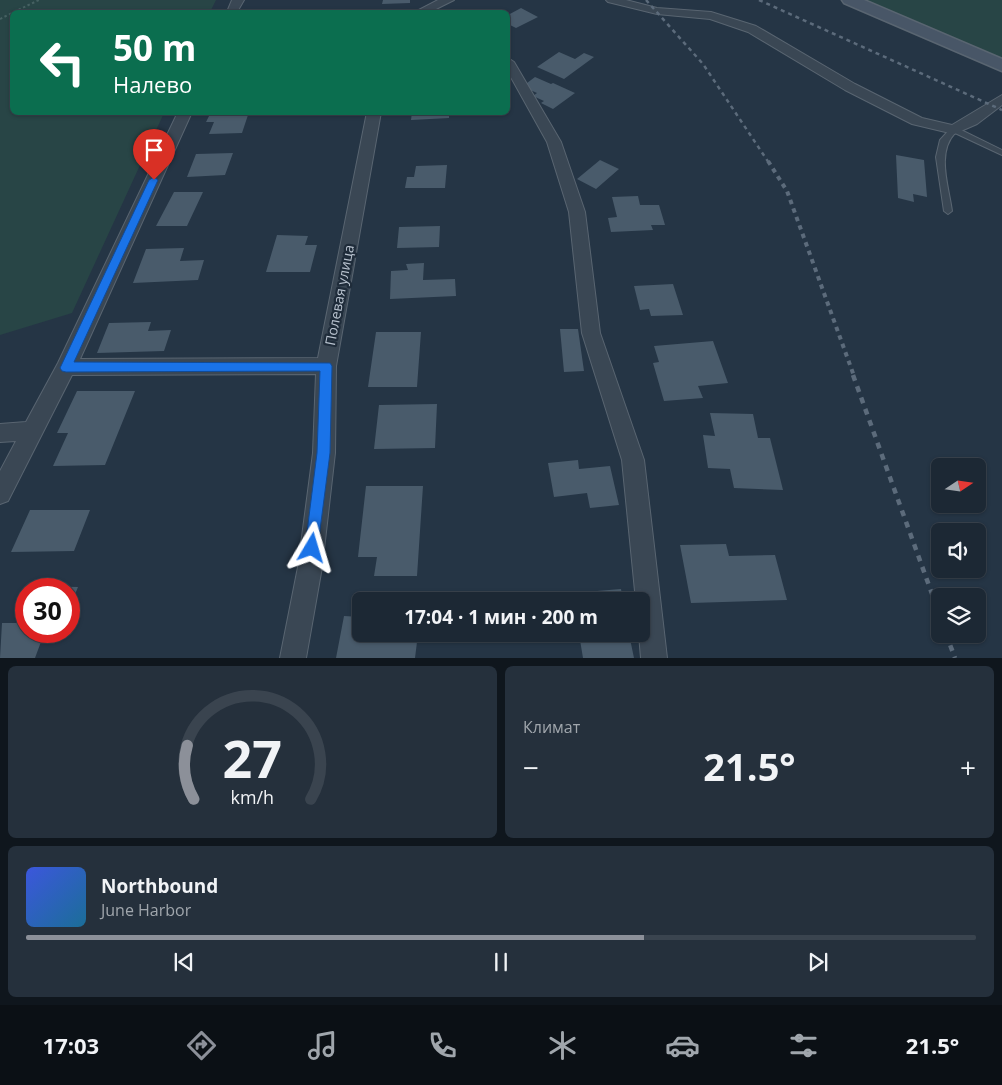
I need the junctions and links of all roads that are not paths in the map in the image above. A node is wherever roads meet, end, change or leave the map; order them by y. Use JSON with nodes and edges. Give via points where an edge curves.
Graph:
{"nodes":[{"id":1,"x":612,"y":0,"type":"edge"},
{"id":2,"x":850,"y":0,"type":"edge"},
{"id":3,"x":444,"y":2,"type":"edge"},
{"id":4,"x":426,"y":10,"type":"edge"},
{"id":5,"x":996,"y":63,"type":"edge"},
{"id":6,"x":510,"y":65,"type":"edge"},
{"id":7,"x":1002,"y":77,"type":"edge"},
{"id":8,"x":1002,"y":99,"type":"edge"},
{"id":9,"x":184,"y":115,"type":"edge"},
{"id":10,"x":373,"y":115,"type":"edge"},
{"id":11,"x":954,"y":130,"type":"junction"},
{"id":12,"x":1002,"y":153,"type":"edge"},
{"id":13,"x":948,"y":211,"type":"dead end"},
{"id":14,"x":326,"y":366,"type":"junction"},
{"id":15,"x":66,"y":368,"type":"junction"},
{"id":16,"x":33,"y":431,"type":"junction"},
{"id":17,"x":0,"y":434,"type":"edge"},
{"id":18,"x":0,"y":493,"type":"edge"},
{"id":19,"x":293,"y":658,"type":"edge"},
{"id":20,"x":654,"y":658,"type":"edge"}],
"edges":[{"from":1,"to":11,"type":"street","via":[[657,11],[711,16],[752,29],[917,122]]},
{"from":2,"to":5,"type":"street"},
{"from":3,"to":4,"type":"street"},
{"from":5,"to":7,"type":"street"},
{"from":6,"to":20,"type":"street","via":[[554,142],[577,212],[591,333],[633,460]]},
{"from":8,"to":11,"type":"street"},
{"from":9,"to":15,"type":"street"},
{"from":10,"to":14,"type":"street","name":"Полевая улица"},
{"from":11,"to":12,"type":"lane"},
{"from":11,"to":13,"type":"lane","via":[[944,140],[940,157]]},
{"from":14,"to":15,"type":"street"},
{"from":14,"to":19,"type":"street","name":"Полевая улица","via":[[324,453],[310,567]]},
{"from":15,"to":16,"type":"street"},
{"from":16,"to":17,"type":"street"},
{"from":16,"to":18,"type":"street"}]}
